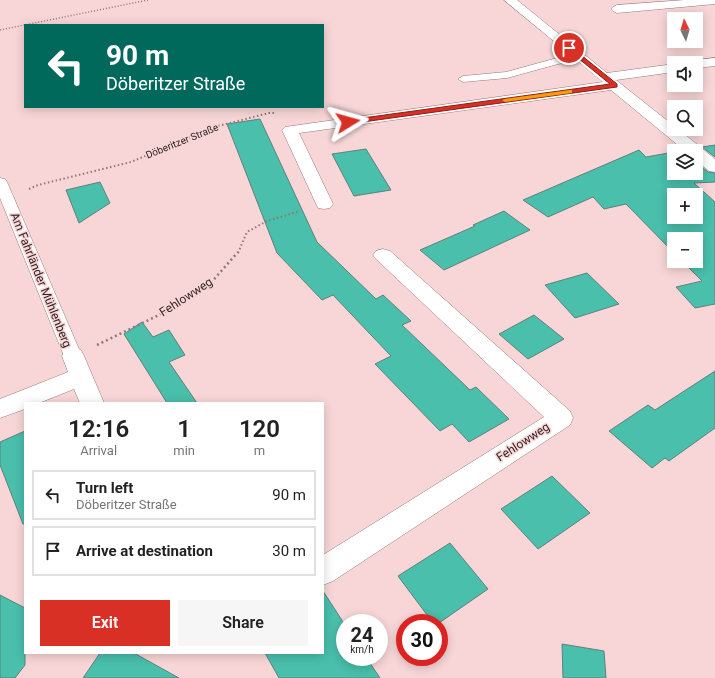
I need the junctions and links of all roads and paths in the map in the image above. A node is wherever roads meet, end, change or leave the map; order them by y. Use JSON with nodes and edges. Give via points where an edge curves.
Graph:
{"nodes":[{"id":1,"x":148,"y":0,"type":"edge"},
{"id":2,"x":510,"y":0,"type":"edge"},
{"id":3,"x":715,"y":1,"type":"edge"},
{"id":4,"x":617,"y":9,"type":"dead end"},
{"id":5,"x":30,"y":24,"type":"edge"},
{"id":6,"x":24,"y":25,"type":"edge"},
{"id":7,"x":0,"y":30,"type":"edge"},
{"id":8,"x":581,"y":57,"type":"junction"},
{"id":9,"x":715,"y":62,"type":"edge"},
{"id":10,"x":703,"y":63,"type":"edge"},
{"id":11,"x":667,"y":69,"type":"edge"},
{"id":12,"x":463,"y":79,"type":"dead end"},
{"id":13,"x":610,"y":81,"type":"junction"},
{"id":14,"x":277,"y":113,"type":"dead end"},
{"id":15,"x":687,"y":144,"type":"edge"},
{"id":16,"x":703,"y":157,"type":"edge"},
{"id":17,"x":715,"y":167,"type":"edge"},
{"id":18,"x":0,"y":182,"type":"edge"},
{"id":19,"x":324,"y":204,"type":"joint"},
{"id":20,"x":10,"y":205,"type":"junction"},
{"id":21,"x":383,"y":255,"type":"dead end"},
{"id":22,"x":77,"y":367,"type":"junction"},
{"id":23,"x":92,"y":402,"type":"edge"},
{"id":24,"x":0,"y":409,"type":"edge"},
{"id":25,"x":324,"y":570,"type":"edge"}],
"edges":[{"from":1,"to":5,"type":"path"},
{"from":2,"to":8,"type":"street"},
{"from":3,"to":4,"type":"street"},
{"from":6,"to":7,"type":"path"},
{"from":8,"to":12,"type":"lane","via":[[507,75]]},
{"from":8,"to":13,"type":"street"},
{"from":9,"to":10,"type":"street"},
{"from":11,"to":13,"type":"street"},
{"from":13,"to":15,"type":"street"},
{"from":13,"to":19,"type":"street","via":[[290,130]]},
{"from":14,"to":20,"type":"path","name":"Döberitzer Straße","via":[[214,126],[131,162],[38,185],[27,190]]},
{"from":16,"to":17,"type":"street"},
{"from":18,"to":20,"type":"lane","name":"Am Fahrländer Mühlenberg"},
{"from":19,"to":22,"type":"path","name":"Fehlowweg","via":[[268,221],[247,232],[237,255],[208,285]]},
{"from":20,"to":22,"type":"lane","name":"Am Fahrländer Mühlenberg"},
{"from":21,"to":25,"type":"street","name":"Fehlowweg","via":[[561,418]]},
{"from":22,"to":23,"type":"street"},
{"from":22,"to":24,"type":"street"}]}
